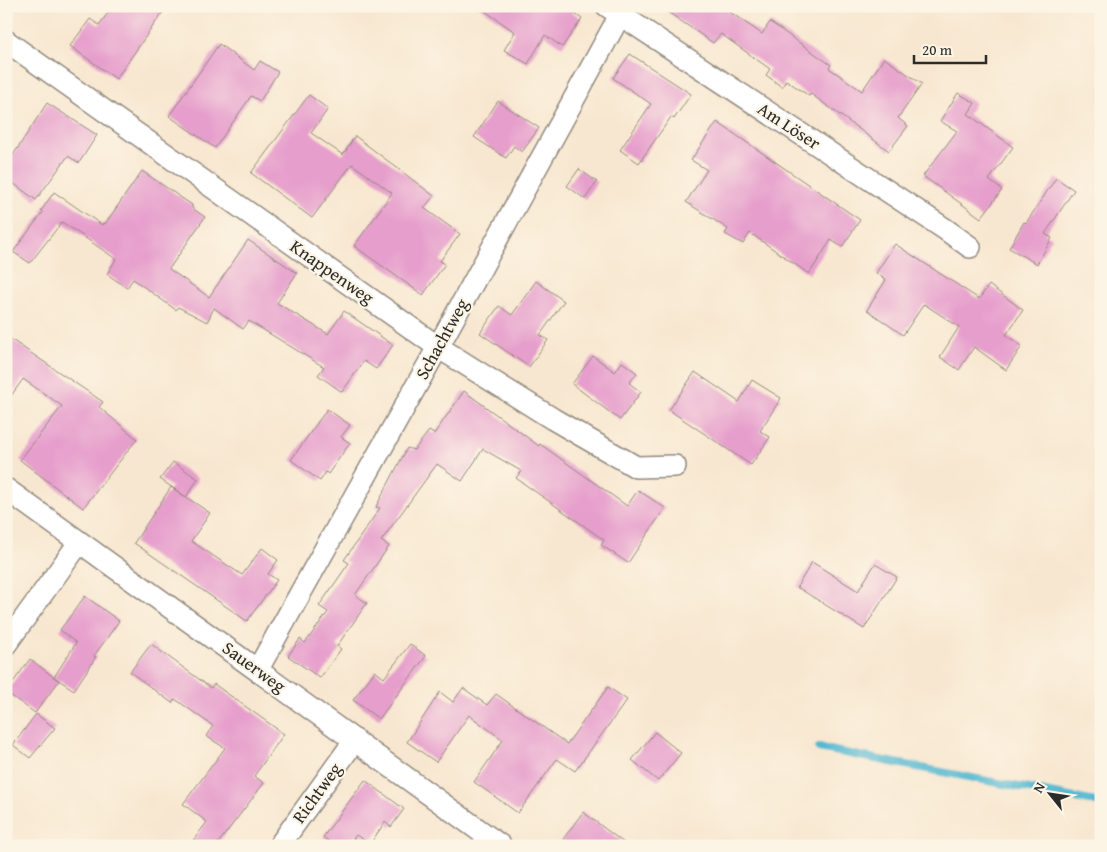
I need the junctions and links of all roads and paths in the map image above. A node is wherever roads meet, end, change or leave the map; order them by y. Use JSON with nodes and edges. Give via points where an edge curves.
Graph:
{"nodes":[{"id":1,"x":617,"y":9,"type":"edge"},
{"id":2,"x":6,"y":41,"type":"edge"},
{"id":3,"x":970,"y":247,"type":"dead end"},
{"id":4,"x":438,"y":347,"type":"junction"},
{"id":5,"x":675,"y":466,"type":"dead end"},
{"id":6,"x":6,"y":489,"type":"edge"},
{"id":7,"x":79,"y":543,"type":"junction"},
{"id":8,"x":6,"y":644,"type":"edge"},
{"id":9,"x":258,"y":669,"type":"junction"},
{"id":10,"x":355,"y":740,"type":"junction"},
{"id":11,"x":279,"y":846,"type":"edge"},
{"id":12,"x":501,"y":846,"type":"edge"}],
"edges":[{"from":1,"to":3,"type":"street","name":"Am Löser"},
{"from":1,"to":4,"type":"street","name":"Schachtweg"},
{"from":2,"to":4,"type":"street","name":"Knappenweg"},
{"from":4,"to":5,"type":"street","name":"Knappenweg","via":[[636,467]]},
{"from":4,"to":9,"type":"street","name":"Schachtweg"},
{"from":6,"to":7,"type":"street","name":"Sauerweg"},
{"from":7,"to":8,"type":"street"},
{"from":7,"to":9,"type":"street","name":"Sauerweg"},
{"from":9,"to":10,"type":"street","name":"Sauerweg"},
{"from":10,"to":11,"type":"street","name":"Richtweg"},
{"from":10,"to":12,"type":"street","name":"Sauerweg"}]}
